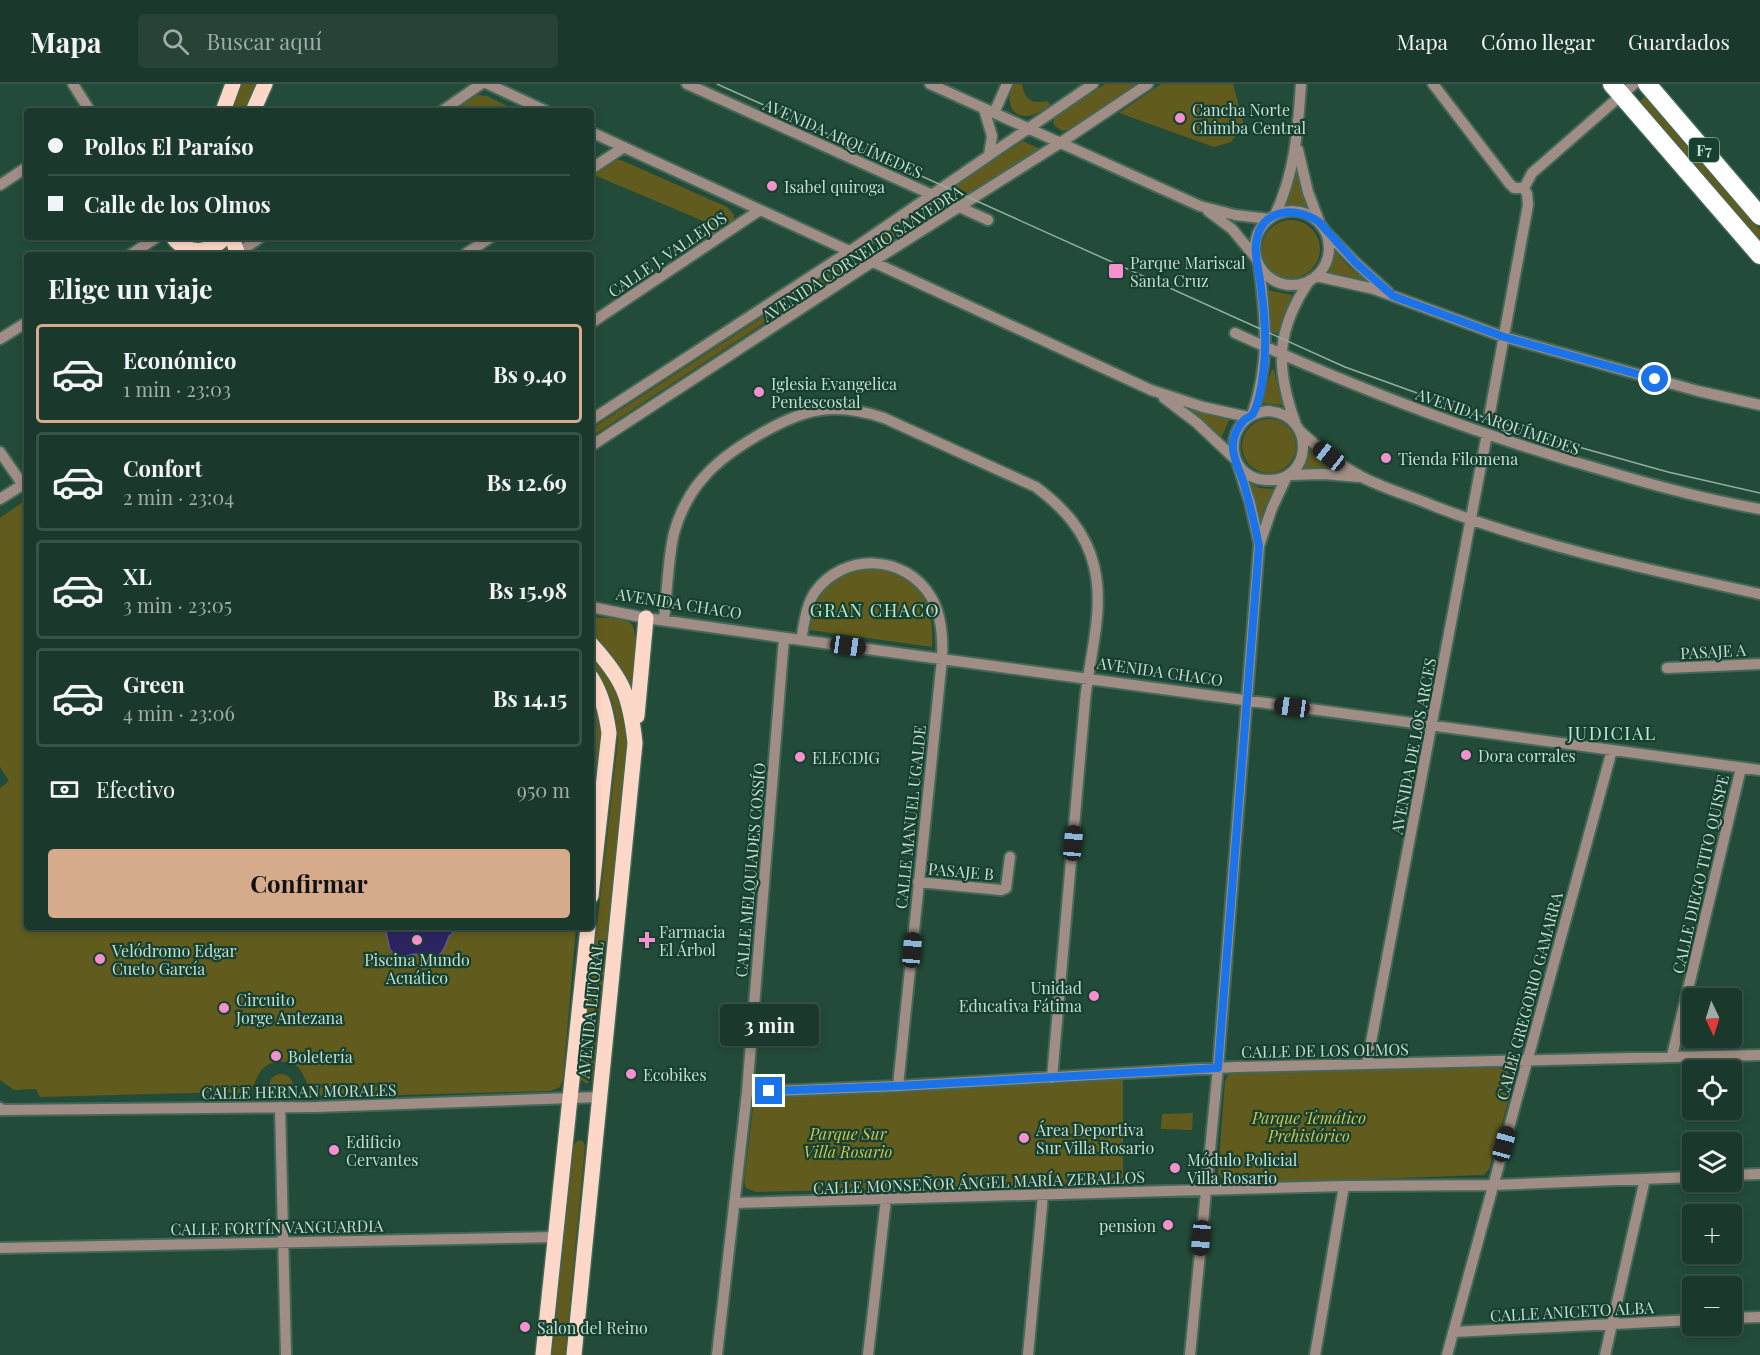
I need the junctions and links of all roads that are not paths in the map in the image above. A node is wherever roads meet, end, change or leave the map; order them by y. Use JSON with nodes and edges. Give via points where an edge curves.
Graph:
{"nodes":[{"id":1,"x":73,"y":84,"type":"edge"},
{"id":2,"x":233,"y":84,"type":"edge"},
{"id":3,"x":265,"y":84,"type":"edge"},
{"id":4,"x":481,"y":84,"type":"edge"},
{"id":5,"x":488,"y":84,"type":"edge"},
{"id":6,"x":687,"y":84,"type":"edge"},
{"id":7,"x":930,"y":84,"type":"edge"},
{"id":8,"x":1007,"y":84,"type":"edge"},
{"id":9,"x":1148,"y":84,"type":"edge"},
{"id":10,"x":1301,"y":84,"type":"edge"},
{"id":11,"x":1433,"y":84,"type":"edge"},
{"id":12,"x":1647,"y":84,"type":"edge"},
{"id":13,"x":1090,"y":85,"type":"edge"},
{"id":14,"x":1622,"y":88,"type":"edge"},
{"id":15,"x":88,"y":108,"type":"edge"},
{"id":16,"x":224,"y":108,"type":"edge"},
{"id":17,"x":254,"y":108,"type":"edge"},
{"id":18,"x":446,"y":108,"type":"edge"},
{"id":19,"x":540,"y":108,"type":"edge"},
{"id":20,"x":989,"y":111,"type":"junction"},
{"id":21,"x":1027,"y":128,"type":"junction"},
{"id":22,"x":594,"y":133,"type":"edge"},
{"id":23,"x":1297,"y":141,"type":"junction"},
{"id":24,"x":1060,"y":143,"type":"junction"},
{"id":25,"x":624,"y":147,"type":"junction"},
{"id":26,"x":989,"y":155,"type":"junction"},
{"id":27,"x":594,"y":167,"type":"edge"},
{"id":28,"x":24,"y":169,"type":"edge"},
{"id":29,"x":0,"y":185,"type":"edge"},
{"id":30,"x":1524,"y":188,"type":"junction"},
{"id":31,"x":931,"y":194,"type":"junction"},
{"id":32,"x":1200,"y":206,"type":"junction"},
{"id":33,"x":960,"y":207,"type":"junction"},
{"id":34,"x":760,"y":210,"type":"junction"},
{"id":35,"x":1760,"y":216,"type":"edge"},
{"id":36,"x":1272,"y":217,"type":"junction"},
{"id":37,"x":988,"y":220,"type":"dead end"},
{"id":38,"x":1321,"y":224,"type":"junction"},
{"id":39,"x":152,"y":240,"type":"edge"},
{"id":40,"x":177,"y":240,"type":"edge"},
{"id":41,"x":222,"y":240,"type":"edge"},
{"id":42,"x":257,"y":240,"type":"edge"},
{"id":43,"x":486,"y":240,"type":"edge"},
{"id":44,"x":850,"y":251,"type":"junction"},
{"id":45,"x":134,"y":252,"type":"edge"},
{"id":46,"x":201,"y":252,"type":"edge"},
{"id":47,"x":201,"y":252,"type":"edge"},
{"id":48,"x":241,"y":252,"type":"edge"},
{"id":49,"x":468,"y":252,"type":"edge"},
{"id":50,"x":1760,"y":255,"type":"edge"},
{"id":51,"x":1257,"y":261,"type":"junction"},
{"id":52,"x":872,"y":262,"type":"junction"},
{"id":53,"x":1313,"y":278,"type":"junction"},
{"id":54,"x":1393,"y":296,"type":"junction"},
{"id":55,"x":594,"y":321,"type":"edge"},
{"id":56,"x":24,"y":324,"type":"edge"},
{"id":57,"x":1235,"y":333,"type":"dead end"},
{"id":58,"x":1504,"y":337,"type":"junction"},
{"id":59,"x":0,"y":339,"type":"edge"},
{"id":60,"x":1265,"y":347,"type":"junction"},
{"id":61,"x":1281,"y":353,"type":"junction"},
{"id":62,"x":1151,"y":390,"type":"junction"},
{"id":63,"x":1760,"y":405,"type":"edge"},
{"id":64,"x":1490,"y":412,"type":"dead end"},
{"id":65,"x":1250,"y":416,"type":"junction"},
{"id":66,"x":594,"y":418,"type":"edge"},
{"id":67,"x":1298,"y":427,"type":"junction"},
{"id":68,"x":1487,"y":434,"type":"junction"},
{"id":69,"x":594,"y":445,"type":"edge"},
{"id":70,"x":0,"y":452,"type":"edge"},
{"id":71,"x":1236,"y":460,"type":"junction"},
{"id":72,"x":1288,"y":476,"type":"junction"},
{"id":73,"x":1364,"y":478,"type":"junction"},
{"id":74,"x":24,"y":482,"type":"edge"},
{"id":75,"x":24,"y":484,"type":"edge"},
{"id":76,"x":0,"y":499,"type":"edge"},
{"id":77,"x":1760,"y":509,"type":"edge"},
{"id":78,"x":1470,"y":519,"type":"junction"},
{"id":79,"x":1259,"y":546,"type":"junction"},
{"id":80,"x":1760,"y":594,"type":"edge"},
{"id":81,"x":594,"y":608,"type":"edge"},
{"id":82,"x":646,"y":618,"type":"junction"},
{"id":83,"x":664,"y":620,"type":"junction"},
{"id":84,"x":784,"y":638,"type":"junction"},
{"id":85,"x":801,"y":640,"type":"junction"},
{"id":86,"x":594,"y":647,"type":"edge"},
{"id":87,"x":942,"y":659,"type":"junction"},
{"id":88,"x":1760,"y":664,"type":"edge"},
{"id":89,"x":1667,"y":669,"type":"dead end"},
{"id":90,"x":1087,"y":679,"type":"junction"},
{"id":91,"x":594,"y":682,"type":"edge"},
{"id":92,"x":1246,"y":701,"type":"junction"},
{"id":93,"x":1432,"y":727,"type":"junction"},
{"id":94,"x":635,"y":743,"type":"junction"},
{"id":95,"x":1612,"y":750,"type":"junction"},
{"id":96,"x":1741,"y":768,"type":"junction"},
{"id":97,"x":1760,"y":770,"type":"edge"},
{"id":98,"x":1010,"y":857,"type":"dead end"},
{"id":99,"x":594,"y":869,"type":"edge"},
{"id":100,"x":918,"y":882,"type":"junction"},
{"id":101,"x":588,"y":930,"type":"edge"},
{"id":102,"x":1760,"y":1055,"type":"edge"},
{"id":103,"x":1672,"y":1056,"type":"junction"},
{"id":104,"x":1526,"y":1062,"type":"junction"},
{"id":105,"x":1367,"y":1063,"type":"junction"},
{"id":106,"x":1218,"y":1068,"type":"junction"},
{"id":107,"x":1052,"y":1078,"type":"junction"},
{"id":108,"x":898,"y":1086,"type":"junction"},
{"id":109,"x":747,"y":1092,"type":"junction"},
{"id":110,"x":600,"y":1097,"type":"junction"},
{"id":111,"x":569,"y":1098,"type":"junction"},
{"id":112,"x":280,"y":1107,"type":"junction"},
{"id":113,"x":0,"y":1110,"type":"edge"},
{"id":114,"x":1760,"y":1174,"type":"edge"},
{"id":115,"x":1742,"y":1175,"type":"edge"},
{"id":116,"x":1682,"y":1177,"type":"edge"},
{"id":117,"x":1645,"y":1179,"type":"junction"},
{"id":118,"x":1493,"y":1185,"type":"junction"},
{"id":119,"x":1344,"y":1186,"type":"junction"},
{"id":120,"x":1205,"y":1191,"type":"junction"},
{"id":121,"x":1042,"y":1195,"type":"junction"},
{"id":122,"x":886,"y":1199,"type":"junction"},
{"id":123,"x":734,"y":1203,"type":"junction"},
{"id":124,"x":555,"y":1237,"type":"junction"},
{"id":125,"x":284,"y":1241,"type":"junction"},
{"id":126,"x":0,"y":1248,"type":"edge"},
{"id":127,"x":1760,"y":1317,"type":"edge"},
{"id":128,"x":1742,"y":1318,"type":"edge"},
{"id":129,"x":1682,"y":1320,"type":"edge"},
{"id":130,"x":1613,"y":1323,"type":"junction"},
{"id":131,"x":1453,"y":1332,"type":"junction"},
{"id":132,"x":286,"y":1355,"type":"edge"},
{"id":133,"x":543,"y":1355,"type":"edge"},
{"id":134,"x":574,"y":1355,"type":"edge"},
{"id":135,"x":717,"y":1355,"type":"edge"},
{"id":136,"x":868,"y":1355,"type":"edge"},
{"id":137,"x":1028,"y":1355,"type":"edge"},
{"id":138,"x":1190,"y":1355,"type":"edge"},
{"id":139,"x":1315,"y":1355,"type":"edge"},
{"id":140,"x":1447,"y":1355,"type":"edge"},
{"id":141,"x":1605,"y":1355,"type":"edge"}],
"edges":[{"from":1,"to":15,"type":"street"},
{"from":2,"to":16,"type":"main road"},
{"from":3,"to":17,"type":"main road"},
{"from":4,"to":18,"type":"street"},
{"from":5,"to":19,"type":"street"},
{"from":6,"to":31,"type":"street","name":"AVENIDA ARQUÍMEDES"},
{"from":7,"to":20,"type":"street"},
{"from":8,"to":20,"type":"street"},
{"from":9,"to":24,"type":"street","name":"AVENIDA CORNELIO SAAVEDRA"},
{"from":10,"to":23,"type":"street"},
{"from":11,"to":30,"type":"street","via":[[1509,183],[1514,188]]},
{"from":12,"to":35,"type":"highway","number":"F7"},
{"from":13,"to":21,"type":"street","name":"AVENIDA CORNELIO SAAVEDRA"},
{"from":14,"to":30,"type":"street","via":[[1532,172]]},
{"from":14,"to":50,"type":"highway"},
{"from":20,"to":21,"type":"street"},
{"from":20,"to":26,"type":"street"},
{"from":21,"to":24,"type":"street"},
{"from":21,"to":26,"type":"street","name":"AVENIDA CORNELIO SAAVEDRA"},
{"from":22,"to":25,"type":"street"},
{"from":23,"to":36,"type":"street","via":[[1290,174]]},
{"from":23,"to":38,"type":"street","via":[[1303,175]]},
{"from":24,"to":32,"type":"street"},
{"from":24,"to":33,"type":"street","name":"AVENIDA CORNELIO SAAVEDRA"},
{"from":25,"to":27,"type":"street"},
{"from":25,"to":34,"type":"street"},
{"from":26,"to":31,"type":"street","name":"AVENIDA CORNELIO SAAVEDRA"},
{"from":28,"to":29,"type":"street"},
{"from":30,"to":58,"type":"street","via":[[1528,205]]},
{"from":31,"to":33,"type":"street","name":"AVENIDA ARQUÍMEDES"},
{"from":31,"to":44,"type":"street","name":"AVENIDA CORNELIO SAAVEDRA"},
{"from":32,"to":36,"type":"street","via":[[1235,215]]},
{"from":32,"to":51,"type":"street","via":[[1232,229]]},
{"from":33,"to":37,"type":"street","name":"AVENIDA ARQUÍMEDES"},
{"from":33,"to":52,"type":"street","name":"AVENIDA CORNELIO SAAVEDRA"},
{"from":34,"to":44,"type":"street"},
{"from":34,"to":55,"type":"street","name":"CALLE J. VALLEJOS"},
{"from":36,"to":38,"type":"street","via":[[1298,211]]},
{"from":36,"to":51,"type":"street","via":[[1257,236]]},
{"from":38,"to":53,"type":"street","via":[[1328,249]]},
{"from":38,"to":54,"type":"street"},
{"from":39,"to":45,"type":"street"},
{"from":40,"to":46,"type":"main road"},
{"from":41,"to":47,"type":"main road"},
{"from":42,"to":48,"type":"street"},
{"from":43,"to":49,"type":"street"},
{"from":44,"to":52,"type":"street"},
{"from":44,"to":66,"type":"street","name":"AVENIDA CORNELIO SAAVEDRA"},
{"from":51,"to":53,"type":"street","via":[[1266,275],[1280,284],[1298,285]]},
{"from":51,"to":60,"type":"street"},
{"from":52,"to":62,"type":"street"},
{"from":52,"to":69,"type":"street","name":"AVENIDA CORNELIO SAAVEDRA"},
{"from":53,"to":54,"type":"street","via":[[1355,284]]},
{"from":53,"to":61,"type":"street","via":[[1290,315]]},
{"from":54,"to":58,"type":"street"},
{"from":56,"to":59,"type":"street"},
{"from":57,"to":60,"type":"street","name":"AVENIDA ARQUÍMEDES"},
{"from":58,"to":63,"type":"street"},
{"from":58,"to":64,"type":"street"},
{"from":60,"to":61,"type":"street","name":"AVENIDA ARQUÍMEDES"},
{"from":60,"to":65,"type":"street","via":[[1263,379]]},
{"from":61,"to":67,"type":"street","via":[[1283,383]]},
{"from":61,"to":68,"type":"street","name":"AVENIDA ARQUÍMEDES","via":[[1425,413]]},
{"from":62,"to":65,"type":"street","via":[[1203,407]]},
{"from":62,"to":71,"type":"street","via":[[1197,423]]},
{"from":65,"to":67,"type":"street","via":[[1274,411]]},
{"from":65,"to":71,"type":"street","via":[[1234,437]]},
{"from":67,"to":72,"type":"street","via":[[1301,457]]},
{"from":67,"to":73,"type":"street","via":[[1329,456]]},
{"from":68,"to":77,"type":"street","name":"AVENIDA ARQUÍMEDES","via":[[1657,486]]},
{"from":68,"to":78,"type":"street","name":"AVENIDA DE LOS ARCES"},
{"from":70,"to":74,"type":"street"},
{"from":71,"to":72,"type":"street","via":[[1254,478]]},
{"from":71,"to":79,"type":"street"},
{"from":72,"to":73,"type":"street"},
{"from":72,"to":79,"type":"street"},
{"from":73,"to":78,"type":"street"},
{"from":75,"to":76,"type":"street"},
{"from":78,"to":80,"type":"street","via":[[1634,567]]},
{"from":78,"to":93,"type":"street","name":"AVENIDA DE LOS ARCES"},
{"from":79,"to":92,"type":"street"},
{"from":81,"to":82,"type":"street","name":"AVENIDA CHACO"},
{"from":82,"to":83,"type":"street","name":"AVENIDA CHACO"},
{"from":82,"to":94,"type":"main road"},
{"from":83,"to":84,"type":"street","name":"AVENIDA CHACO"},
{"from":83,"to":90,"type":"street","via":[[674,534],[693,492],[705,476],[734,452],[789,419],[820,410],[863,411],[1036,487],[1070,517],[1085,540],[1098,589]]},
{"from":84,"to":85,"type":"street","name":"AVENIDA CHACO"},
{"from":84,"to":109,"type":"street","name":"CALLE MELQUIADES COSSÍO"},
{"from":85,"to":87,"type":"street","name":"AVENIDA CHACO"},
{"from":85,"to":87,"type":"street","name":"CALLE MANUEL UGALDE","via":[[814,594],[827,579],[844,568],[881,563],[913,577],[931,597],[941,629]]},
{"from":86,"to":94,"type":"main road","name":"AVENIDA LITORAL","via":[[623,687]]},
{"from":87,"to":90,"type":"street","name":"AVENIDA CHACO"},
{"from":87,"to":100,"type":"street","name":"CALLE MANUEL UGALDE"},
{"from":88,"to":89,"type":"street","name":"PASAJE A"},
{"from":90,"to":92,"type":"street","name":"AVENIDA CHACO"},
{"from":90,"to":107,"type":"street"},
{"from":91,"to":99,"type":"main road","via":[[606,711],[609,733]]},
{"from":92,"to":93,"type":"street","name":"AVENIDA CHACO"},
{"from":92,"to":106,"type":"street"},
{"from":93,"to":95,"type":"street","name":"AVENIDA CHACO"},
{"from":93,"to":105,"type":"street","name":"AVENIDA DE LOS ARCES"},
{"from":94,"to":110,"type":"main road","name":"AVENIDA LITORAL"},
{"from":95,"to":96,"type":"street","name":"AVENIDA CHACO"},
{"from":95,"to":104,"type":"street","name":"CALLE GREGORIO GAMARRA"},
{"from":96,"to":97,"type":"street","name":"AVENIDA CHACO"},
{"from":96,"to":103,"type":"street","name":"CALLE DIEGO TITO QUISPE"},
{"from":98,"to":100,"type":"street","name":"PASAJE B","via":[[1008,882],[1001,890]]},
{"from":100,"to":108,"type":"street","name":"CALLE MANUEL UGALDE"},
{"from":101,"to":111,"type":"main road","name":"AVENIDA LITORAL"},
{"from":102,"to":103,"type":"street","name":"CALLE DE LOS OLMOS"},
{"from":103,"to":104,"type":"street","name":"CALLE DE LOS OLMOS"},
{"from":104,"to":105,"type":"street","name":"CALLE DE LOS OLMOS"},
{"from":104,"to":118,"type":"street","name":"CALLE GREGORIO GAMARRA"},
{"from":105,"to":106,"type":"street","name":"CALLE DE LOS OLMOS"},
{"from":106,"to":107,"type":"street","name":"CALLE DE LOS OLMOS"},
{"from":106,"to":120,"type":"street"},
{"from":107,"to":108,"type":"street","name":"CALLE DE LOS OLMOS"},
{"from":108,"to":109,"type":"street","name":"CALLE DE LOS OLMOS"},
{"from":109,"to":123,"type":"street","name":"CALLE MELQUIADES COSSÍO"},
{"from":110,"to":111,"type":"street","name":"CALLE HERNAN MORALES"},
{"from":110,"to":134,"type":"main road","name":"AVENIDA LITORAL"},
{"from":111,"to":112,"type":"street","name":"CALLE HERNAN MORALES"},
{"from":111,"to":124,"type":"main road","name":"AVENIDA LITORAL"},
{"from":112,"to":113,"type":"street","name":"CALLE HERNAN MORALES"},
{"from":112,"to":125,"type":"street"},
{"from":114,"to":115,"type":"street"},
{"from":116,"to":117,"type":"street","name":"CALLE MONSEÑOR ÁNGEL MARÍA ZEBALLOS"},
{"from":117,"to":118,"type":"street","name":"CALLE MONSEÑOR ÁNGEL MARÍA ZEBALLOS"},
{"from":117,"to":130,"type":"street"},
{"from":118,"to":119,"type":"street","name":"CALLE MONSEÑOR ÁNGEL MARÍA ZEBALLOS"},
{"from":118,"to":131,"type":"street","name":"CALLE GREGORIO GAMARRA"},
{"from":119,"to":120,"type":"street","name":"CALLE MONSEÑOR ÁNGEL MARÍA ZEBALLOS"},
{"from":119,"to":139,"type":"street"},
{"from":120,"to":121,"type":"street","name":"CALLE MONSEÑOR ÁNGEL MARÍA ZEBALLOS"},
{"from":120,"to":138,"type":"street"},
{"from":121,"to":122,"type":"street","name":"CALLE MONSEÑOR ÁNGEL MARÍA ZEBALLOS"},
{"from":121,"to":137,"type":"street"},
{"from":122,"to":123,"type":"street","name":"CALLE MONSEÑOR ÁNGEL MARÍA ZEBALLOS"},
{"from":122,"to":136,"type":"street"},
{"from":123,"to":135,"type":"street","name":"CALLE MELQUIADES COSSÍO"},
{"from":124,"to":125,"type":"street","name":"CALLE FORTÍN VANGUARDIA"},
{"from":124,"to":133,"type":"main road","name":"AVENIDA LITORAL"},
{"from":125,"to":126,"type":"street","name":"CALLE FORTÍN VANGUARDIA"},
{"from":125,"to":132,"type":"street"},
{"from":127,"to":128,"type":"street"},
{"from":129,"to":130,"type":"street","name":"CALLE ANICETO ALBA"},
{"from":130,"to":131,"type":"street","name":"CALLE ANICETO ALBA"},
{"from":130,"to":141,"type":"street"},
{"from":131,"to":140,"type":"street","name":"CALLE GREGORIO GAMARRA"}]}
